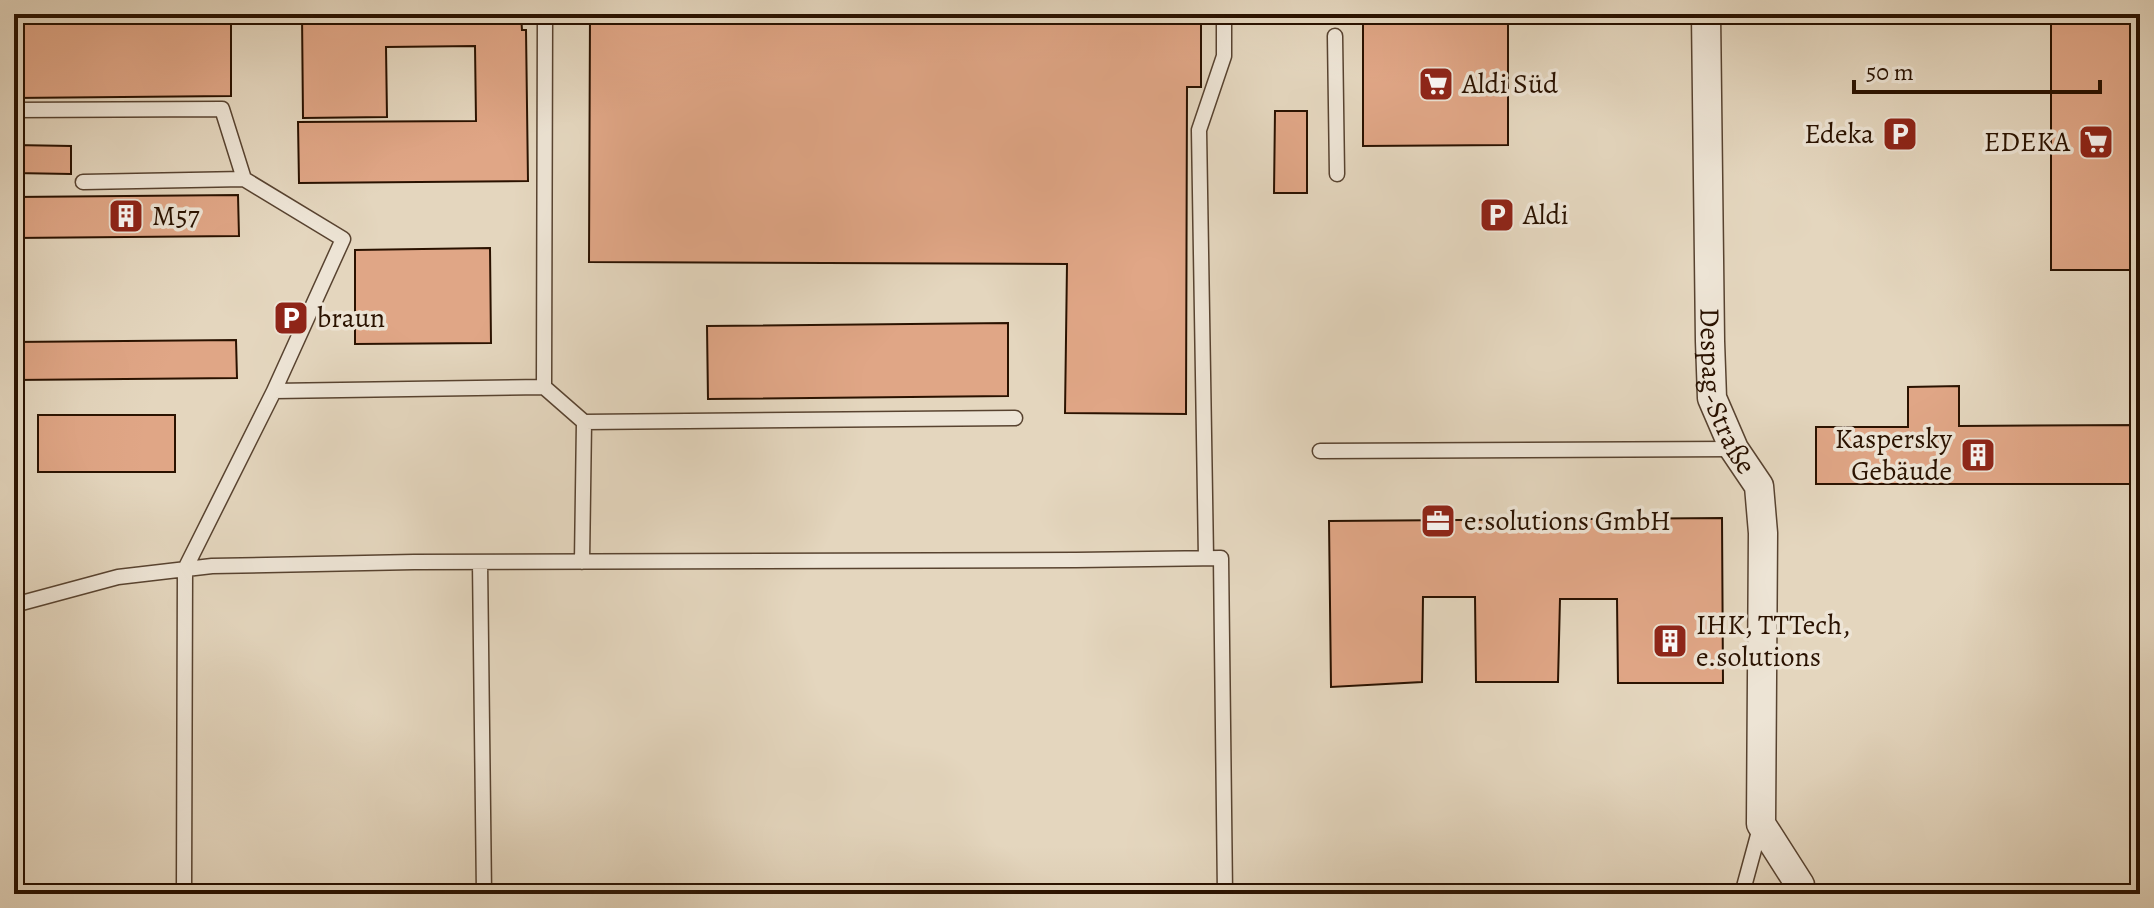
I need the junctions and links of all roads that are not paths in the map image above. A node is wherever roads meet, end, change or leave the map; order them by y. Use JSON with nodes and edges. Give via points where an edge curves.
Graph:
{"nodes":[{"id":1,"x":545,"y":14,"type":"edge"},
{"id":2,"x":1224,"y":14,"type":"edge"},
{"id":3,"x":1706,"y":14,"type":"edge"},
{"id":4,"x":1335,"y":36,"type":"dead end"},
{"id":5,"x":14,"y":110,"type":"edge"},
{"id":6,"x":1337,"y":174,"type":"dead end"},
{"id":7,"x":244,"y":179,"type":"junction"},
{"id":8,"x":83,"y":182,"type":"dead end"},
{"id":9,"x":544,"y":387,"type":"junction"},
{"id":10,"x":274,"y":391,"type":"junction"},
{"id":11,"x":1015,"y":418,"type":"dead end"},
{"id":12,"x":584,"y":422,"type":"junction"},
{"id":13,"x":1734,"y":449,"type":"junction"},
{"id":14,"x":1320,"y":451,"type":"dead end"},
{"id":15,"x":1206,"y":558,"type":"junction"},
{"id":16,"x":480,"y":562,"type":"junction"},
{"id":17,"x":582,"y":562,"type":"junction"},
{"id":18,"x":185,"y":569,"type":"junction"},
{"id":19,"x":14,"y":605,"type":"edge"},
{"id":20,"x":1761,"y":824,"type":"junction"},
{"id":21,"x":184,"y":894,"type":"edge"},
{"id":22,"x":484,"y":894,"type":"edge"},
{"id":23,"x":1225,"y":894,"type":"edge"},
{"id":24,"x":1409,"y":894,"type":"edge"},
{"id":25,"x":1666,"y":894,"type":"edge"},
{"id":26,"x":1742,"y":894,"type":"edge"},
{"id":27,"x":1800,"y":894,"type":"edge"}],
"edges":[{"from":1,"to":9,"type":"lane"},
{"from":2,"to":15,"type":"lane","via":[[1224,56],[1199,130]]},
{"from":3,"to":13,"type":"street","name":"Despag-Straße","via":[[1712,398]]},
{"from":4,"to":6,"type":"lane"},
{"from":5,"to":7,"type":"lane","via":[[222,109]]},
{"from":7,"to":8,"type":"lane"},
{"from":7,"to":10,"type":"lane","via":[[343,239]]},
{"from":9,"to":10,"type":"lane"},
{"from":9,"to":12,"type":"lane"},
{"from":10,"to":18,"type":"lane"},
{"from":11,"to":12,"type":"lane"},
{"from":12,"to":17,"type":"lane"},
{"from":13,"to":14,"type":"lane"},
{"from":13,"to":20,"type":"street","name":"Despag-Straße","via":[[1759,486],[1761,502]]},
{"from":15,"to":17,"type":"lane"},
{"from":15,"to":23,"type":"lane","via":[[1221,558]]},
{"from":16,"to":17,"type":"lane"},
{"from":16,"to":18,"type":"lane"},
{"from":16,"to":22,"type":"lane"},
{"from":18,"to":19,"type":"lane","via":[[118,577]]},
{"from":18,"to":21,"type":"lane"},
{"from":20,"to":26,"type":"lane"},
{"from":20,"to":27,"type":"street","via":[[1800,885]]},
{"from":24,"to":25,"type":"lane"}]}
